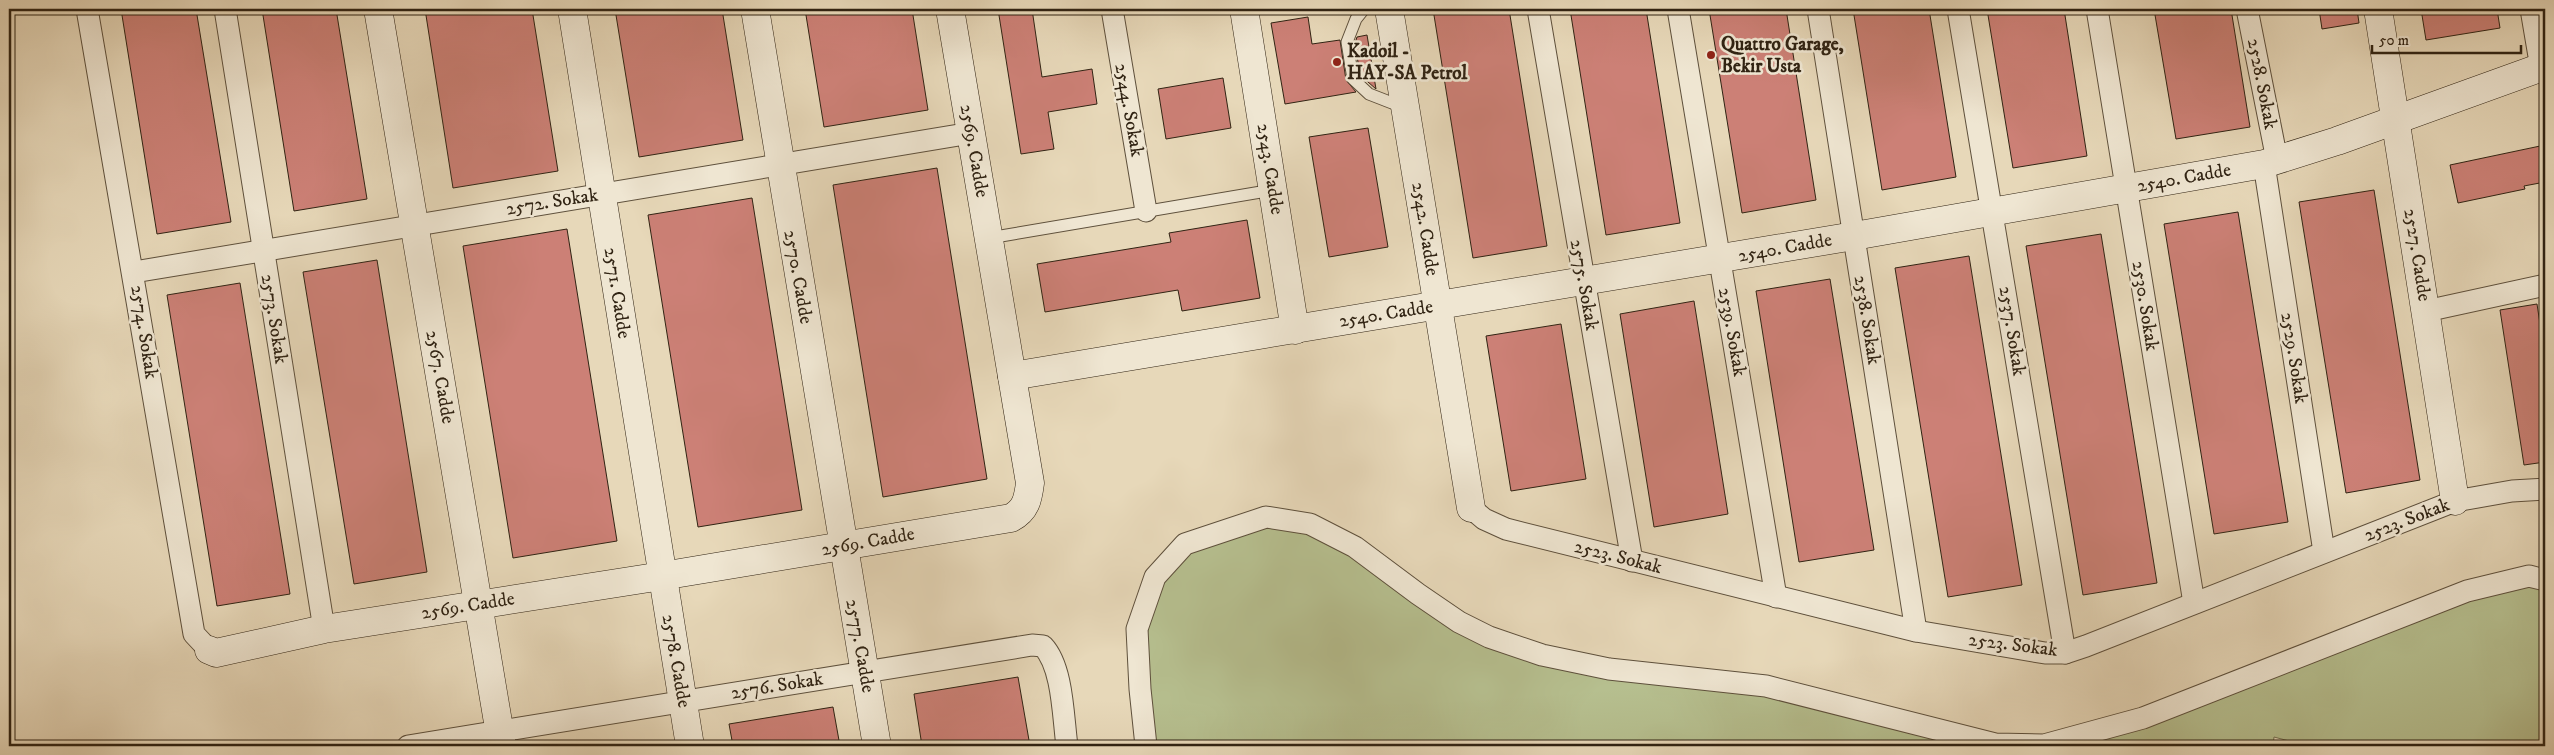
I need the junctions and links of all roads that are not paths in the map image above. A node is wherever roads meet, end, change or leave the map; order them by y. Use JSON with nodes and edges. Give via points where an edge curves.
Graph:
{"nodes":[{"id":1,"x":87,"y":9,"type":"edge"},
{"id":2,"x":225,"y":9,"type":"edge"},
{"id":3,"x":378,"y":9,"type":"edge"},
{"id":4,"x":572,"y":9,"type":"edge"},
{"id":5,"x":755,"y":9,"type":"edge"},
{"id":6,"x":950,"y":9,"type":"edge"},
{"id":7,"x":1112,"y":9,"type":"edge"},
{"id":8,"x":1244,"y":9,"type":"edge"},
{"id":9,"x":1364,"y":9,"type":"edge"},
{"id":10,"x":1389,"y":9,"type":"edge"},
{"id":11,"x":1538,"y":9,"type":"edge"},
{"id":12,"x":1678,"y":9,"type":"edge"},
{"id":13,"x":1818,"y":9,"type":"edge"},
{"id":14,"x":1958,"y":9,"type":"edge"},
{"id":15,"x":2097,"y":9,"type":"edge"},
{"id":16,"x":2247,"y":9,"type":"edge"},
{"id":17,"x":2378,"y":9,"type":"edge"},
{"id":18,"x":2532,"y":9,"type":"edge"},
{"id":19,"x":2543,"y":67,"type":"edge"},
{"id":20,"x":1405,"y":108,"type":"junction"},
{"id":21,"x":2396,"y":118,"type":"junction"},
{"id":22,"x":971,"y":133,"type":"junction"},
{"id":23,"x":2271,"y":162,"type":"junction"},
{"id":24,"x":779,"y":164,"type":"junction"},
{"id":25,"x":2126,"y":188,"type":"junction"},
{"id":26,"x":1274,"y":190,"type":"junction"},
{"id":27,"x":601,"y":194,"type":"junction"},
{"id":28,"x":1146,"y":212,"type":"junction"},
{"id":29,"x":1992,"y":212,"type":"junction"},
{"id":30,"x":414,"y":225,"type":"junction"},
{"id":31,"x":1854,"y":236,"type":"junction"},
{"id":32,"x":989,"y":238,"type":"junction"},
{"id":33,"x":263,"y":251,"type":"junction"},
{"id":34,"x":1720,"y":259,"type":"junction"},
{"id":35,"x":134,"y":272,"type":"junction"},
{"id":36,"x":1583,"y":282,"type":"junction"},
{"id":37,"x":2545,"y":285,"type":"edge"},
{"id":38,"x":1437,"y":306,"type":"junction"},
{"id":39,"x":2426,"y":311,"type":"junction"},
{"id":40,"x":1295,"y":330,"type":"junction"},
{"id":41,"x":1012,"y":376,"type":"junction"},
{"id":42,"x":2545,"y":489,"type":"edge"},
{"id":43,"x":2455,"y":501,"type":"junction"},
{"id":44,"x":1470,"y":508,"type":"joint"},
{"id":45,"x":843,"y":546,"type":"junction"},
{"id":46,"x":2324,"y":552,"type":"junction"},
{"id":47,"x":1632,"y":561,"type":"junction"},
{"id":48,"x":662,"y":576,"type":"junction"},
{"id":49,"x":2545,"y":580,"type":"edge"},
{"id":50,"x":1776,"y":597,"type":"junction"},
{"id":51,"x":2194,"y":603,"type":"junction"},
{"id":52,"x":479,"y":604,"type":"junction"},
{"id":53,"x":324,"y":630,"type":"junction"},
{"id":54,"x":1916,"y":631,"type":"junction"},
{"id":55,"x":209,"y":650,"type":"joint"},
{"id":56,"x":2065,"y":653,"type":"junction"},
{"id":57,"x":864,"y":672,"type":"junction"},
{"id":58,"x":683,"y":702,"type":"junction"},
{"id":59,"x":501,"y":739,"type":"edge"},
{"id":60,"x":408,"y":746,"type":"edge"},
{"id":61,"x":690,"y":746,"type":"edge"},
{"id":62,"x":877,"y":746,"type":"edge"},
{"id":63,"x":1067,"y":746,"type":"edge"},
{"id":64,"x":1146,"y":746,"type":"edge"}],
"edges":[{"from":1,"to":35,"type":"street","name":"2574. Sokak"},
{"from":2,"to":33,"type":"street","name":"2573. Sokak"},
{"from":3,"to":30,"type":"street","name":"2567. Cadde"},
{"from":4,"to":27,"type":"street","name":"2571. Cadde"},
{"from":5,"to":24,"type":"street","name":"2570. Cadde"},
{"from":6,"to":22,"type":"street","name":"2569. Cadde"},
{"from":7,"to":28,"type":"street","name":"2544. Sokak"},
{"from":8,"to":26,"type":"street","name":"2543. Cadde"},
{"from":9,"to":20,"type":"lane","via":[[1356,19],[1347,42],[1353,79],[1369,94]]},
{"from":10,"to":20,"type":"street","name":"2542. Cadde"},
{"from":11,"to":36,"type":"street","name":"2575. Sokak"},
{"from":12,"to":34,"type":"street","name":"2539. Sokak"},
{"from":13,"to":31,"type":"street","name":"2538. Sokak"},
{"from":14,"to":29,"type":"street","name":"2537. Sokak"},
{"from":15,"to":25,"type":"street","name":"2530. Sokak"},
{"from":16,"to":23,"type":"street","name":"2528. Sokak"},
{"from":17,"to":21,"type":"street","name":"2527. Cadde"},
{"from":18,"to":19,"type":"street"},
{"from":19,"to":21,"type":"street","name":"2540. Cadde"},
{"from":20,"to":38,"type":"street","name":"2542. Cadde"},
{"from":21,"to":23,"type":"street","name":"2540. Cadde"},
{"from":21,"to":39,"type":"street","name":"2527. Cadde"},
{"from":22,"to":24,"type":"street","name":"2572. Sokak"},
{"from":22,"to":32,"type":"street","name":"2569. Cadde"},
{"from":23,"to":25,"type":"street","name":"2540. Cadde"},
{"from":23,"to":46,"type":"street","name":"2529. Sokak"},
{"from":24,"to":27,"type":"street","name":"2572. Sokak"},
{"from":24,"to":45,"type":"street","name":"2570. Cadde"},
{"from":25,"to":29,"type":"street","name":"2540. Cadde"},
{"from":25,"to":51,"type":"street","name":"2530. Sokak"},
{"from":26,"to":28,"type":"lane"},
{"from":26,"to":40,"type":"street","name":"2543. Cadde"},
{"from":27,"to":30,"type":"street","name":"2572. Sokak"},
{"from":27,"to":48,"type":"street","name":"2571. Cadde"},
{"from":28,"to":32,"type":"lane"},
{"from":29,"to":31,"type":"street","name":"2540. Cadde"},
{"from":29,"to":56,"type":"street","name":"2537. Sokak"},
{"from":30,"to":33,"type":"street","name":"2572. Sokak"},
{"from":30,"to":52,"type":"street","name":"2567. Cadde"},
{"from":31,"to":34,"type":"street","name":"2540. Cadde"},
{"from":31,"to":54,"type":"street","name":"2538. Sokak"},
{"from":32,"to":41,"type":"street","name":"2569. Cadde"},
{"from":33,"to":35,"type":"street","name":"2572. Sokak"},
{"from":33,"to":53,"type":"street","name":"2573. Sokak"},
{"from":34,"to":36,"type":"street","name":"2540. Cadde"},
{"from":34,"to":50,"type":"street","name":"2539. Sokak"},
{"from":35,"to":55,"type":"street","name":"2574. Sokak","via":[[194,634]]},
{"from":36,"to":38,"type":"street","name":"2540. Cadde"},
{"from":36,"to":47,"type":"street","name":"2575. Sokak"},
{"from":37,"to":39,"type":"street"},
{"from":38,"to":40,"type":"street","name":"2540. Cadde"},
{"from":38,"to":44,"type":"street","name":"2542. Cadde"},
{"from":39,"to":43,"type":"street","name":"2527. Cadde"},
{"from":40,"to":41,"type":"street","name":"2540. Cadde"},
{"from":41,"to":45,"type":"street","name":"2569. Cadde","via":[[1030,483],[1028,500],[1020,513],[1011,518]]},
{"from":42,"to":43,"type":"street","name":"2523. Sokak"},
{"from":43,"to":46,"type":"street","name":"2523. Sokak"},
{"from":44,"to":47,"type":"street","name":"2523. Sokak","via":[[1506,530]]},
{"from":45,"to":48,"type":"street","name":"2569. Cadde"},
{"from":45,"to":57,"type":"street","name":"2577. Cadde"},
{"from":46,"to":51,"type":"street","name":"2523. Sokak"},
{"from":47,"to":50,"type":"street","name":"2523. Sokak"},
{"from":48,"to":52,"type":"street","name":"2569. Cadde"},
{"from":48,"to":58,"type":"street","name":"2578. Cadde"},
{"from":49,"to":64,"type":"street","via":[[2529,576],[2467,591],[2143,718],[2044,745],[1995,744],[1766,686],[1609,669],[1542,655],[1489,637],[1459,622],[1348,543],[1310,524],[1266,517],[1185,544],[1154,578],[1137,629]]},
{"from":50,"to":54,"type":"street","name":"2523. Sokak"},
{"from":51,"to":56,"type":"street","name":"2523. Sokak"},
{"from":52,"to":53,"type":"street","name":"2569. Cadde"},
{"from":52,"to":59,"type":"street","name":"2567. Cadde"},
{"from":53,"to":55,"type":"street","name":"2569. Cadde","via":[[216,653]]},
{"from":54,"to":56,"type":"street","name":"2523. Sokak","via":[[2045,653]]},
{"from":57,"to":58,"type":"street","name":"2576. Sokak"},
{"from":57,"to":62,"type":"street","name":"2577. Cadde"},
{"from":57,"to":63,"type":"street","name":"2576. Sokak","via":[[1032,645],[1043,646],[1052,655],[1057,673]]},
{"from":58,"to":59,"type":"street","name":"2576. Sokak"},
{"from":58,"to":61,"type":"street","name":"2578. Cadde"},
{"from":59,"to":60,"type":"street","name":"2576. Sokak"}]}
